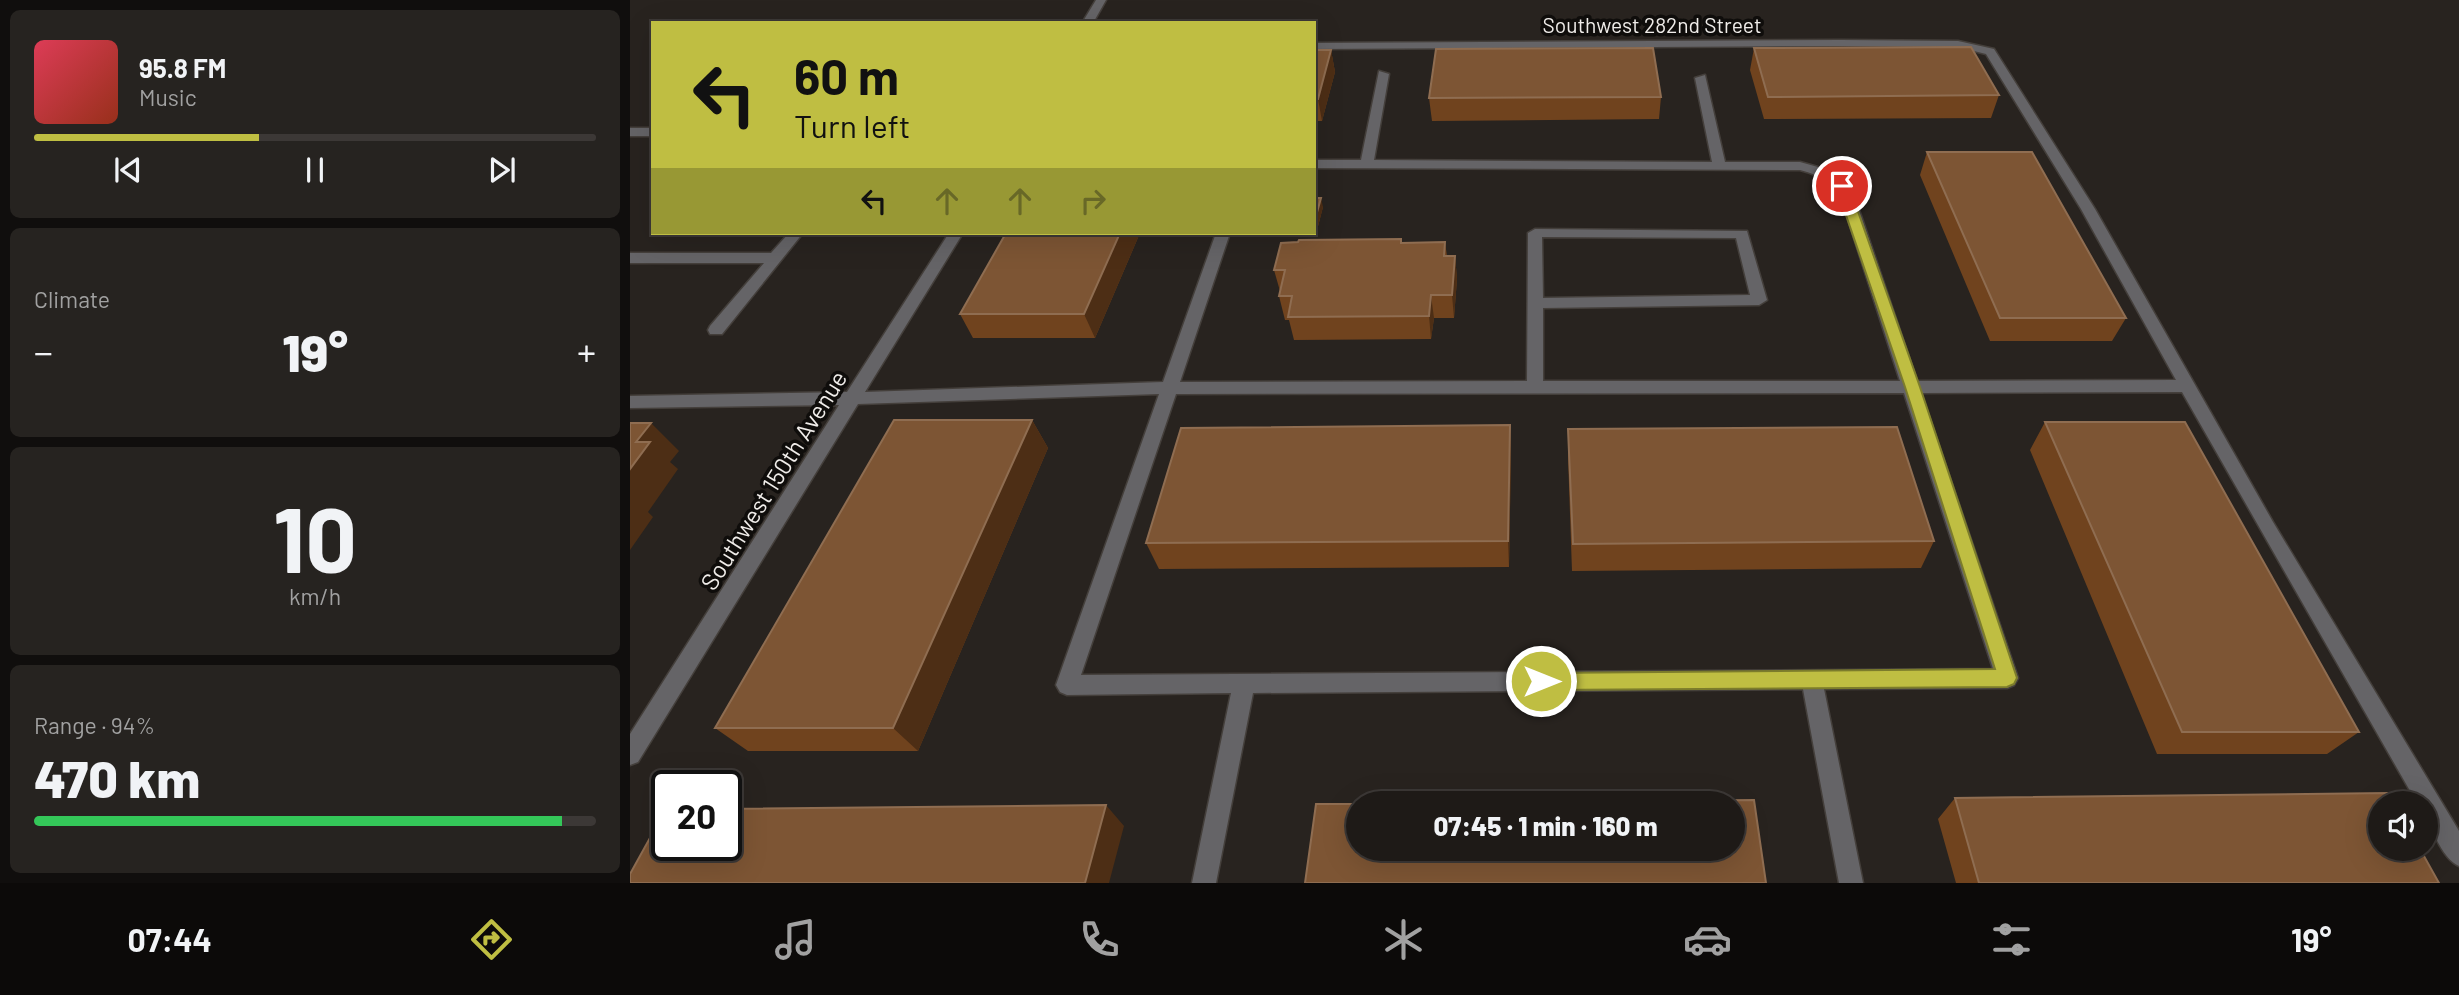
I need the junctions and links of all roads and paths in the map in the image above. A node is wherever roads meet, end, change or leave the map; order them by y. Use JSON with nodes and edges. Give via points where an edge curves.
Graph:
{"nodes":[{"id":1,"x":1101,"y":0,"type":"edge"},
{"id":2,"x":1088,"y":21,"type":"edge"},
{"id":3,"x":1316,"y":46,"type":"edge"},
{"id":4,"x":1383,"y":74,"type":"dead end"},
{"id":5,"x":1701,"y":78,"type":"dead end"},
{"id":6,"x":630,"y":132,"type":"edge"},
{"id":7,"x":651,"y":132,"type":"edge"},
{"id":8,"x":1316,"y":164,"type":"edge"},
{"id":9,"x":1367,"y":164,"type":"junction"},
{"id":10,"x":1719,"y":165,"type":"junction"},
{"id":11,"x":794,"y":235,"type":"edge"},
{"id":12,"x":955,"y":235,"type":"edge"},
{"id":13,"x":1222,"y":235,"type":"edge"},
{"id":14,"x":630,"y":258,"type":"edge"},
{"id":15,"x":776,"y":258,"type":"junction"},
{"id":16,"x":1535,"y":303,"type":"junction"},
{"id":17,"x":716,"y":330,"type":"dead end"},
{"id":18,"x":2188,"y":386,"type":"junction"},
{"id":19,"x":1912,"y":387,"type":"junction"},
{"id":20,"x":1169,"y":388,"type":"junction"},
{"id":21,"x":1535,"y":388,"type":"junction"},
{"id":22,"x":853,"y":398,"type":"junction"},
{"id":23,"x":630,"y":402,"type":"edge"},
{"id":24,"x":1812,"y":680,"type":"junction"},
{"id":25,"x":1244,"y":683,"type":"junction"},
{"id":26,"x":630,"y":754,"type":"edge"},
{"id":27,"x":2459,"y":854,"type":"edge"},
{"id":28,"x":1204,"y":883,"type":"edge"},
{"id":29,"x":1851,"y":883,"type":"edge"}],
"edges":[{"from":1,"to":2,"type":"street"},
{"from":3,"to":18,"type":"street","name":"Southwest 282nd Street","via":[[1867,43],[1958,44],[1990,51],[2048,139]]},
{"from":4,"to":9,"type":"street"},
{"from":5,"to":10,"type":"street"},
{"from":6,"to":7,"type":"street"},
{"from":8,"to":9,"type":"street"},
{"from":9,"to":10,"type":"street"},
{"from":10,"to":19,"type":"street","via":[[1800,166],[1819,170],[1842,186]]},
{"from":11,"to":15,"type":"street"},
{"from":12,"to":22,"type":"street","name":"Southwest 150th Avenue"},
{"from":13,"to":20,"type":"street"},
{"from":14,"to":15,"type":"street"},
{"from":15,"to":17,"type":"street"},
{"from":16,"to":16,"type":"street","via":[[1535,233],[1742,234],[1759,300]]},
{"from":16,"to":21,"type":"street"},
{"from":18,"to":19,"type":"street"},
{"from":18,"to":27,"type":"street"},
{"from":19,"to":21,"type":"street"},
{"from":19,"to":24,"type":"street","via":[[2007,678]]},
{"from":20,"to":21,"type":"street"},
{"from":20,"to":22,"type":"street"},
{"from":20,"to":25,"type":"street","via":[[1068,685]]},
{"from":22,"to":23,"type":"street"},
{"from":22,"to":26,"type":"street","name":"Southwest 150th Avenue"},
{"from":24,"to":25,"type":"street"},
{"from":24,"to":29,"type":"street"},
{"from":25,"to":28,"type":"street"}]}
